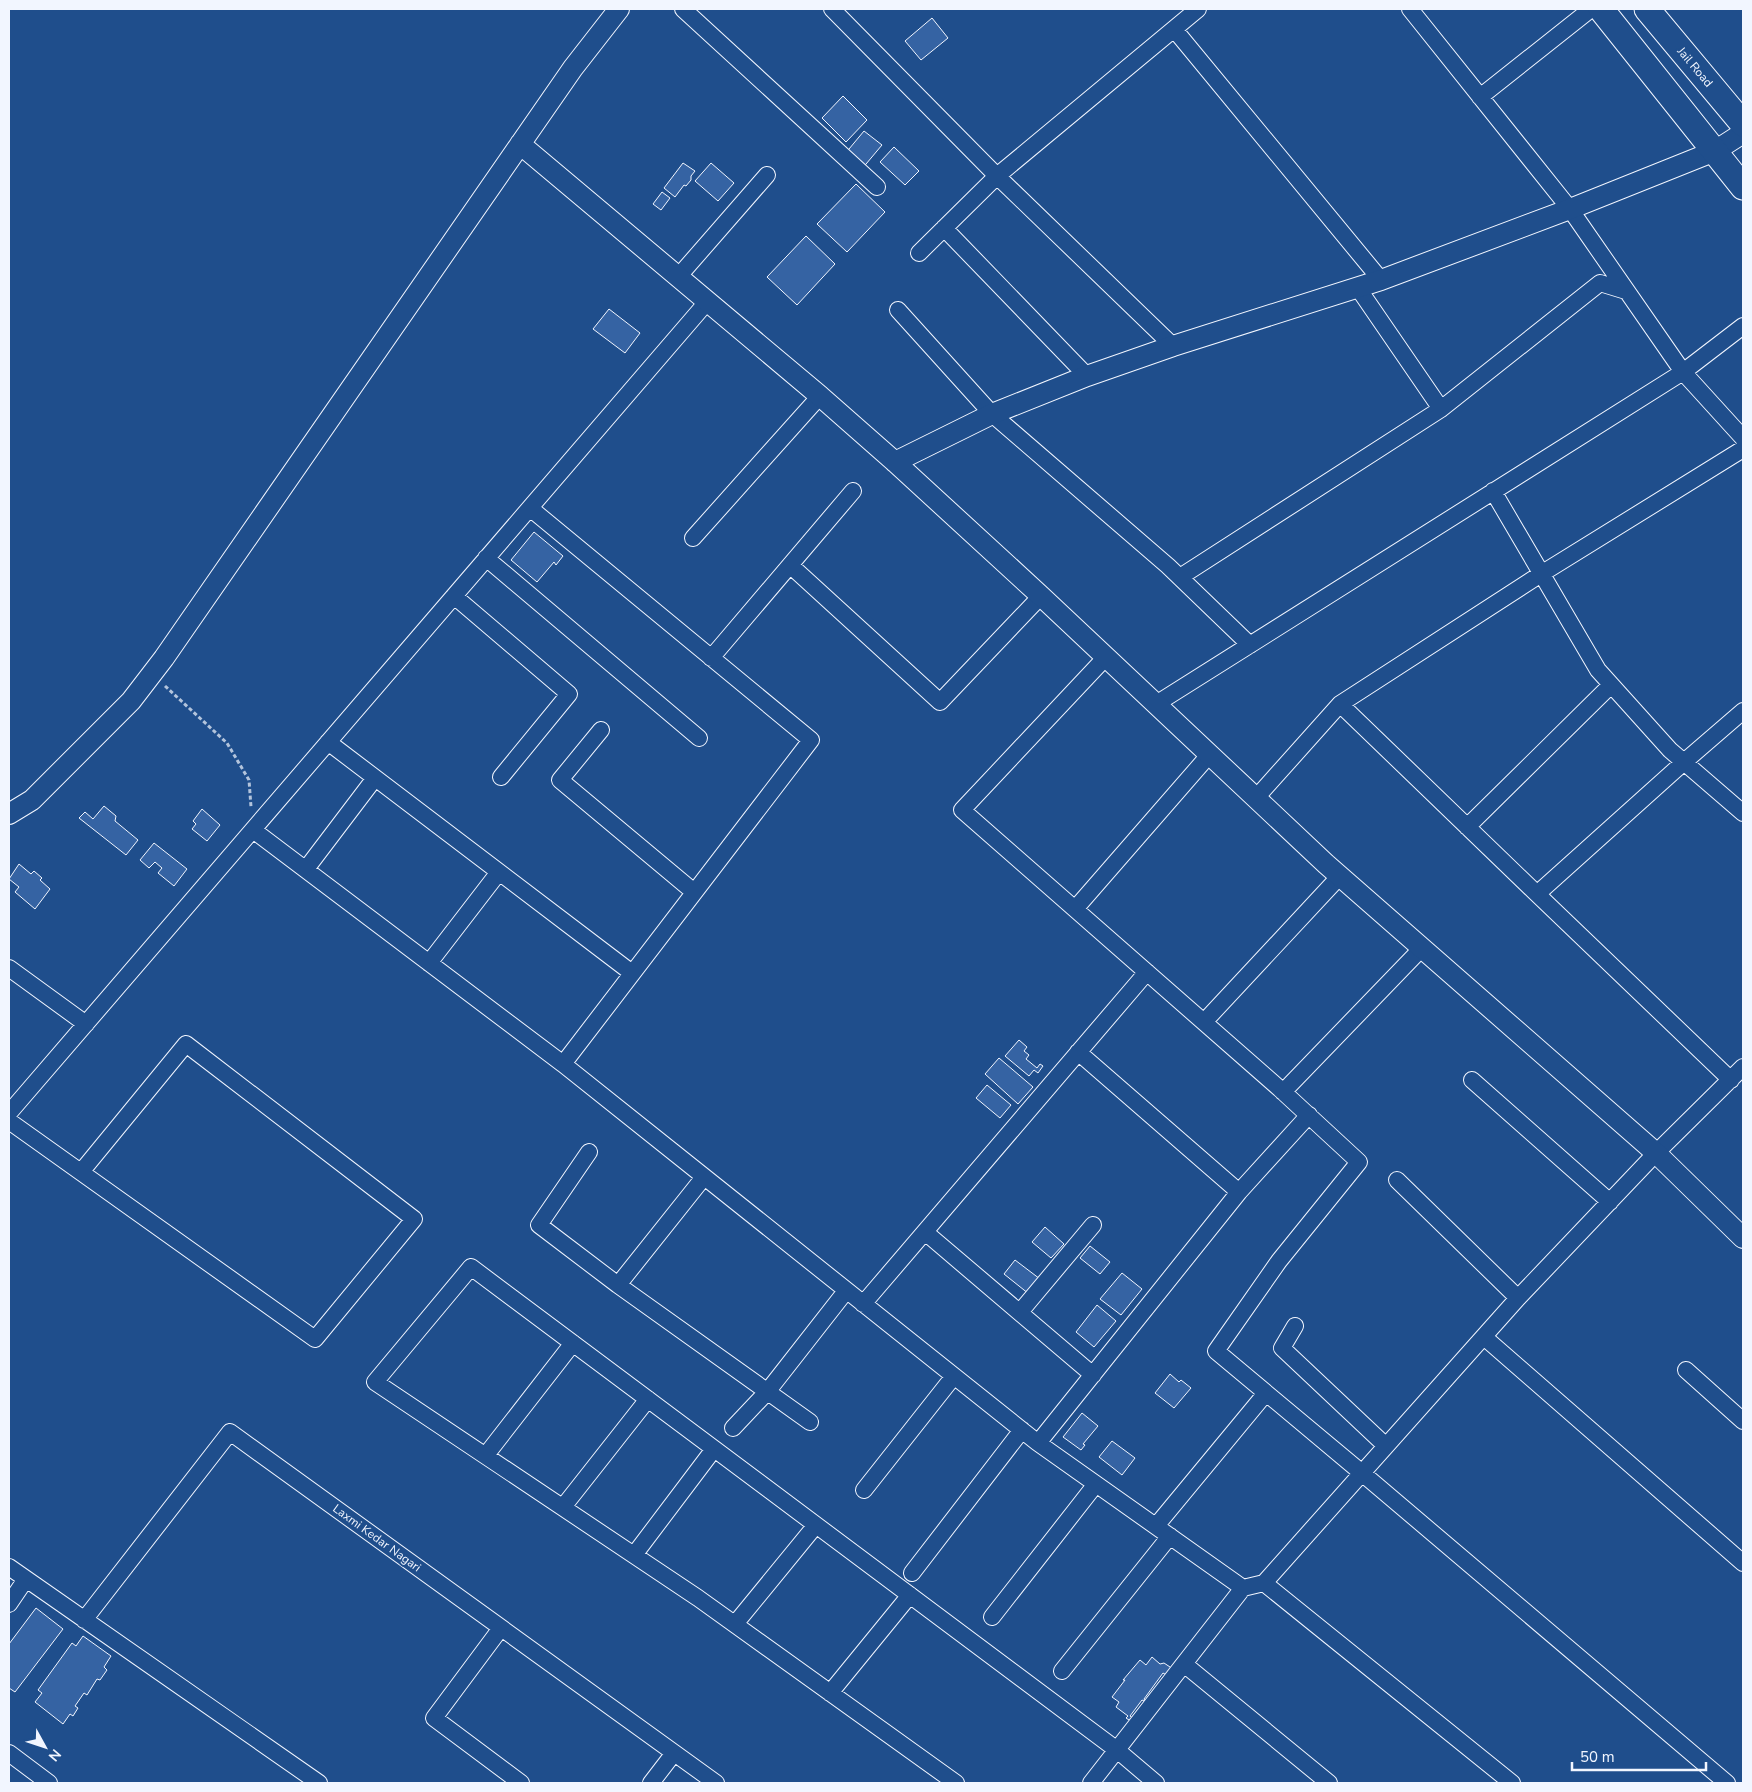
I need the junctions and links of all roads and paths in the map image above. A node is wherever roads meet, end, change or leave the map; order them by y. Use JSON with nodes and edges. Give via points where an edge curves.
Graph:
{"nodes":[{"id":1,"x":619,"y":9,"type":"edge"},
{"id":2,"x":683,"y":9,"type":"edge"},
{"id":3,"x":832,"y":9,"type":"edge"},
{"id":4,"x":1198,"y":9,"type":"edge"},
{"id":5,"x":1410,"y":9,"type":"edge"},
{"id":6,"x":1591,"y":9,"type":"edge"},
{"id":7,"x":1601,"y":9,"type":"edge"},
{"id":8,"x":1647,"y":9,"type":"edge"},
{"id":9,"x":1174,"y":29,"type":"junction"},
{"id":10,"x":1480,"y":97,"type":"junction"},
{"id":11,"x":1743,"y":124,"type":"edge"},
{"id":12,"x":1743,"y":133,"type":"edge"},
{"id":13,"x":520,"y":144,"type":"junction"},
{"id":14,"x":1715,"y":151,"type":"junction"},
{"id":15,"x":767,"y":175,"type":"dead end"},
{"id":16,"x":997,"y":176,"type":"junction"},
{"id":17,"x":877,"y":187,"type":"dead end"},
{"id":18,"x":1743,"y":187,"type":"edge"},
{"id":19,"x":1570,"y":209,"type":"junction"},
{"id":20,"x":944,"y":228,"type":"junction"},
{"id":21,"x":919,"y":253,"type":"dead end"},
{"id":22,"x":678,"y":277,"type":"junction"},
{"id":23,"x":1381,"y":280,"type":"junction"},
{"id":24,"x":1358,"y":288,"type":"junction"},
{"id":25,"x":1626,"y":290,"type":"junction"},
{"id":26,"x":707,"y":302,"type":"junction"},
{"id":27,"x":898,"y":310,"type":"dead end"},
{"id":28,"x":1743,"y":326,"type":"edge"},
{"id":29,"x":1173,"y":346,"type":"junction"},
{"id":30,"x":1683,"y":372,"type":"junction"},
{"id":31,"x":1087,"y":376,"type":"junction"},
{"id":32,"x":820,"y":396,"type":"junction"},
{"id":33,"x":1441,"y":409,"type":"junction"},
{"id":34,"x":992,"y":414,"type":"junction"},
{"id":35,"x":1743,"y":438,"type":"edge"},
{"id":36,"x":1743,"y":449,"type":"edge"},
{"id":37,"x":895,"y":462,"type":"junction"},
{"id":38,"x":853,"y":491,"type":"dead end"},
{"id":39,"x":1493,"y":492,"type":"junction"},
{"id":40,"x":530,"y":508,"type":"junction"},
{"id":41,"x":693,"y":538,"type":"dead end"},
{"id":42,"x":486,"y":558,"type":"junction"},
{"id":43,"x":790,"y":565,"type":"junction"},
{"id":44,"x":1541,"y":574,"type":"junction"},
{"id":45,"x":1180,"y":577,"type":"junction"},
{"id":46,"x":454,"y":596,"type":"junction"},
{"id":47,"x":1041,"y":596,"type":"junction"},
{"id":48,"x":1250,"y":645,"type":"junction"},
{"id":49,"x":1106,"y":657,"type":"junction"},
{"id":50,"x":711,"y":658,"type":"junction"},
{"id":51,"x":151,"y":674,"type":"junction"},
{"id":52,"x":1611,"y":685,"type":"junction"},
{"id":53,"x":1156,"y":704,"type":"junction"},
{"id":54,"x":1340,"y":704,"type":"junction"},
{"id":55,"x":1743,"y":712,"type":"edge"},
{"id":56,"x":601,"y":730,"type":"dead end"},
{"id":57,"x":699,"y":738,"type":"dead end"},
{"id":58,"x":328,"y":742,"type":"junction"},
{"id":59,"x":1210,"y":754,"type":"junction"},
{"id":60,"x":1684,"y":762,"type":"junction"},
{"id":61,"x":501,"y":777,"type":"dead end"},
{"id":62,"x":375,"y":778,"type":"junction"},
{"id":63,"x":1256,"y":798,"type":"junction"},
{"id":64,"x":1743,"y":813,"type":"edge"},
{"id":65,"x":9,"y":814,"type":"edge"},
{"id":66,"x":1468,"y":827,"type":"junction"},
{"id":67,"x":253,"y":830,"type":"junction"},
{"id":68,"x":306,"y":870,"type":"junction"},
{"id":69,"x":499,"y":872,"type":"junction"},
{"id":70,"x":1340,"y":876,"type":"junction"},
{"id":71,"x":694,"y":892,"type":"junction"},
{"id":72,"x":1537,"y":894,"type":"junction"},
{"id":73,"x":1075,"y":909,"type":"junction"},
{"id":74,"x":1422,"y":948,"type":"junction"},
{"id":75,"x":430,"y":963,"type":"junction"},
{"id":76,"x":9,"y":968,"type":"edge"},
{"id":77,"x":1147,"y":972,"type":"junction"},
{"id":78,"x":632,"y":973,"type":"junction"},
{"id":79,"x":1204,"y":1022,"type":"junction"},
{"id":80,"x":86,"y":1024,"type":"junction"},
{"id":81,"x":1078,"y":1052,"type":"junction"},
{"id":82,"x":563,"y":1064,"type":"junction"},
{"id":83,"x":1743,"y":1067,"type":"edge"},
{"id":84,"x":1472,"y":1080,"type":"dead end"},
{"id":85,"x":1731,"y":1080,"type":"junction"},
{"id":86,"x":1284,"y":1092,"type":"junction"},
{"id":87,"x":9,"y":1113,"type":"edge"},
{"id":88,"x":1309,"y":1115,"type":"junction"},
{"id":89,"x":9,"y":1120,"type":"edge"},
{"id":90,"x":588,"y":1152,"type":"dead end"},
{"id":91,"x":1656,"y":1153,"type":"junction"},
{"id":92,"x":81,"y":1172,"type":"junction"},
{"id":93,"x":704,"y":1177,"type":"junction"},
{"id":94,"x":1397,"y":1180,"type":"dead end"},
{"id":95,"x":1239,"y":1192,"type":"junction"},
{"id":96,"x":1610,"y":1202,"type":"junction"},
{"id":97,"x":1093,"y":1225,"type":"dead end"},
{"id":98,"x":925,"y":1232,"type":"junction"},
{"id":99,"x":1743,"y":1238,"type":"edge"},
{"id":100,"x":618,"y":1285,"type":"junction"},
{"id":101,"x":846,"y":1290,"type":"junction"},
{"id":102,"x":1518,"y":1298,"type":"junction"},
{"id":103,"x":863,"y":1304,"type":"junction"},
{"id":104,"x":1020,"y":1312,"type":"junction"},
{"id":105,"x":1295,"y":1326,"type":"dead end"},
{"id":106,"x":1484,"y":1336,"type":"junction"},
{"id":107,"x":573,"y":1343,"type":"junction"},
{"id":108,"x":1686,"y":1370,"type":"dead end"},
{"id":109,"x":1093,"y":1375,"type":"junction"},
{"id":110,"x":954,"y":1376,"type":"junction"},
{"id":111,"x":767,"y":1392,"type":"junction"},
{"id":112,"x":1266,"y":1393,"type":"junction"},
{"id":113,"x":648,"y":1399,"type":"junction"},
{"id":114,"x":1743,"y":1421,"type":"edge"},
{"id":115,"x":810,"y":1422,"type":"dead end"},
{"id":116,"x":733,"y":1428,"type":"dead end"},
{"id":117,"x":1022,"y":1430,"type":"junction"},
{"id":118,"x":1038,"y":1443,"type":"junction"},
{"id":119,"x":1386,"y":1446,"type":"junction"},
{"id":120,"x":714,"y":1448,"type":"junction"},
{"id":121,"x":486,"y":1455,"type":"junction"},
{"id":122,"x":1362,"y":1473,"type":"junction"},
{"id":123,"x":1096,"y":1484,"type":"junction"},
{"id":124,"x":864,"y":1490,"type":"dead end"},
{"id":125,"x":563,"y":1507,"type":"junction"},
{"id":126,"x":816,"y":1525,"type":"junction"},
{"id":127,"x":1156,"y":1526,"type":"junction"},
{"id":128,"x":1170,"y":1536,"type":"junction"},
{"id":129,"x":634,"y":1555,"type":"junction"},
{"id":130,"x":1743,"y":1562,"type":"edge"},
{"id":131,"x":9,"y":1567,"type":"edge"},
{"id":132,"x":912,"y":1573,"type":"dead end"},
{"id":133,"x":26,"y":1579,"type":"junction"},
{"id":134,"x":1264,"y":1583,"type":"junction"},
{"id":135,"x":1243,"y":1588,"type":"junction"},
{"id":136,"x":910,"y":1595,"type":"junction"},
{"id":137,"x":9,"y":1604,"type":"edge"},
{"id":138,"x":992,"y":1617,"type":"dead end"},
{"id":139,"x":84,"y":1620,"type":"junction"},
{"id":140,"x":735,"y":1624,"type":"junction"},
{"id":141,"x":501,"y":1628,"type":"junction"},
{"id":142,"x":1184,"y":1664,"type":"junction"},
{"id":143,"x":1062,"y":1671,"type":"dead end"},
{"id":144,"x":830,"y":1693,"type":"junction"},
{"id":145,"x":1117,"y":1750,"type":"junction"},
{"id":146,"x":9,"y":1753,"type":"edge"},
{"id":147,"x":674,"y":1753,"type":"junction"},
{"id":148,"x":49,"y":1783,"type":"edge"},
{"id":149,"x":318,"y":1783,"type":"edge"},
{"id":150,"x":521,"y":1783,"type":"edge"},
{"id":151,"x":652,"y":1783,"type":"edge"},
{"id":152,"x":716,"y":1783,"type":"edge"},
{"id":153,"x":956,"y":1783,"type":"edge"},
{"id":154,"x":1091,"y":1783,"type":"edge"},
{"id":155,"x":1156,"y":1783,"type":"edge"},
{"id":156,"x":1329,"y":1783,"type":"edge"},
{"id":157,"x":1512,"y":1783,"type":"edge"},
{"id":158,"x":1727,"y":1783,"type":"edge"}],
"edges":[{"from":1,"to":13,"type":"street"},
{"from":2,"to":17,"type":"street"},
{"from":3,"to":16,"type":"street"},
{"from":4,"to":9,"type":"street"},
{"from":5,"to":10,"type":"street"},
{"from":6,"to":10,"type":"street"},
{"from":7,"to":14,"type":"main road"},
{"from":8,"to":11,"type":"main road","name":"Jail Road"},
{"from":9,"to":16,"type":"street"},
{"from":9,"to":23,"type":"street"},
{"from":10,"to":19,"type":"street"},
{"from":12,"to":14,"type":"street"},
{"from":13,"to":22,"type":"street"},
{"from":13,"to":51,"type":"street"},
{"from":14,"to":18,"type":"main road"},
{"from":14,"to":19,"type":"street"},
{"from":15,"to":22,"type":"street"},
{"from":16,"to":20,"type":"street"},
{"from":16,"to":29,"type":"street"},
{"from":19,"to":23,"type":"street"},
{"from":19,"to":25,"type":"street"},
{"from":20,"to":21,"type":"street"},
{"from":20,"to":31,"type":"street"},
{"from":22,"to":26,"type":"street"},
{"from":23,"to":24,"type":"street"},
{"from":24,"to":29,"type":"street"},
{"from":24,"to":33,"type":"street"},
{"from":25,"to":30,"type":"street"},
{"from":25,"to":33,"type":"street","via":[[1600,283]]},
{"from":26,"to":32,"type":"street"},
{"from":26,"to":40,"type":"street"},
{"from":27,"to":34,"type":"street"},
{"from":28,"to":30,"type":"street"},
{"from":29,"to":31,"type":"street"},
{"from":30,"to":35,"type":"street"},
{"from":30,"to":39,"type":"street"},
{"from":31,"to":34,"type":"street"},
{"from":32,"to":37,"type":"street"},
{"from":32,"to":41,"type":"street"},
{"from":33,"to":45,"type":"street"},
{"from":34,"to":37,"type":"street"},
{"from":34,"to":45,"type":"street"},
{"from":36,"to":44,"type":"street"},
{"from":37,"to":47,"type":"street"},
{"from":38,"to":43,"type":"street"},
{"from":39,"to":44,"type":"street"},
{"from":39,"to":48,"type":"street"},
{"from":40,"to":42,"type":"street"},
{"from":40,"to":50,"type":"street"},
{"from":42,"to":46,"type":"street"},
{"from":42,"to":57,"type":"street"},
{"from":43,"to":47,"type":"street","via":[[940,702]]},
{"from":43,"to":50,"type":"street"},
{"from":44,"to":52,"type":"street","via":[[1598,670]]},
{"from":44,"to":54,"type":"street"},
{"from":45,"to":48,"type":"street"},
{"from":46,"to":58,"type":"street"},
{"from":46,"to":61,"type":"street","via":[[568,694]]},
{"from":47,"to":49,"type":"street"},
{"from":48,"to":53,"type":"street"},
{"from":49,"to":53,"type":"street"},
{"from":49,"to":73,"type":"street","via":[[962,810]]},
{"from":50,"to":71,"type":"street","via":[[811,740]]},
{"from":51,"to":65,"type":"street","via":[[131,701],[32,800]]},
{"from":51,"to":67,"type":"path","via":[[227,743],[249,780]]},
{"from":52,"to":60,"type":"street"},
{"from":52,"to":66,"type":"street"},
{"from":53,"to":59,"type":"street"},
{"from":54,"to":63,"type":"street"},
{"from":54,"to":66,"type":"street"},
{"from":55,"to":60,"type":"street"},
{"from":56,"to":71,"type":"street","via":[[560,780]]},
{"from":58,"to":62,"type":"street"},
{"from":58,"to":67,"type":"street"},
{"from":59,"to":63,"type":"street"},
{"from":59,"to":73,"type":"street"},
{"from":60,"to":64,"type":"street"},
{"from":60,"to":72,"type":"street"},
{"from":62,"to":68,"type":"street"},
{"from":62,"to":69,"type":"street"},
{"from":63,"to":70,"type":"street"},
{"from":66,"to":72,"type":"street"},
{"from":67,"to":68,"type":"street"},
{"from":67,"to":80,"type":"street"},
{"from":68,"to":75,"type":"street"},
{"from":69,"to":75,"type":"street"},
{"from":69,"to":78,"type":"street"},
{"from":70,"to":74,"type":"street"},
{"from":70,"to":79,"type":"street"},
{"from":71,"to":78,"type":"street"},
{"from":72,"to":85,"type":"street"},
{"from":73,"to":77,"type":"street"},
{"from":74,"to":86,"type":"street"},
{"from":74,"to":91,"type":"street"},
{"from":75,"to":82,"type":"street"},
{"from":76,"to":80,"type":"street"},
{"from":77,"to":79,"type":"street"},
{"from":77,"to":81,"type":"street"},
{"from":78,"to":82,"type":"street"},
{"from":79,"to":86,"type":"street"},
{"from":80,"to":87,"type":"street"},
{"from":81,"to":95,"type":"street"},
{"from":81,"to":98,"type":"street"},
{"from":82,"to":93,"type":"street"},
{"from":83,"to":85,"type":"street"},
{"from":84,"to":96,"type":"street"},
{"from":85,"to":91,"type":"street"},
{"from":86,"to":88,"type":"street"},
{"from":88,"to":95,"type":"street"},
{"from":88,"to":112,"type":"street","via":[[1359,1162],[1279,1261],[1216,1351]]},
{"from":89,"to":92,"type":"street"},
{"from":90,"to":100,"type":"street","via":[[540,1225]]},
{"from":91,"to":96,"type":"street"},
{"from":91,"to":99,"type":"street"},
{"from":92,"to":92,"type":"street","via":[[315,1339],[414,1219],[186,1044]]},
{"from":93,"to":100,"type":"street"},
{"from":93,"to":101,"type":"street"},
{"from":94,"to":102,"type":"street"},
{"from":95,"to":109,"type":"street"},
{"from":96,"to":102,"type":"street"},
{"from":97,"to":104,"type":"street"},
{"from":98,"to":103,"type":"street"},
{"from":98,"to":104,"type":"street"},
{"from":100,"to":111,"type":"street"},
{"from":101,"to":103,"type":"street"},
{"from":101,"to":111,"type":"street"},
{"from":102,"to":106,"type":"street"},
{"from":103,"to":110,"type":"street"},
{"from":104,"to":109,"type":"street"},
{"from":105,"to":119,"type":"street","via":[[1282,1348]]},
{"from":106,"to":119,"type":"street"},
{"from":106,"to":130,"type":"street"},
{"from":107,"to":113,"type":"street"},
{"from":107,"to":121,"type":"street"},
{"from":107,"to":121,"type":"street","via":[[471,1267],[375,1382]]},
{"from":108,"to":114,"type":"street"},
{"from":109,"to":118,"type":"street"},
{"from":110,"to":117,"type":"street"},
{"from":110,"to":124,"type":"street"},
{"from":111,"to":115,"type":"street"},
{"from":111,"to":116,"type":"street"},
{"from":112,"to":122,"type":"street"},
{"from":112,"to":127,"type":"street"},
{"from":113,"to":120,"type":"street"},
{"from":113,"to":125,"type":"street"},
{"from":117,"to":118,"type":"street"},
{"from":117,"to":132,"type":"street"},
{"from":118,"to":123,"type":"street"},
{"from":119,"to":122,"type":"street"},
{"from":120,"to":126,"type":"street"},
{"from":120,"to":129,"type":"street"},
{"from":121,"to":125,"type":"street"},
{"from":122,"to":134,"type":"street"},
{"from":122,"to":158,"type":"street"},
{"from":123,"to":127,"type":"street"},
{"from":123,"to":138,"type":"street"},
{"from":125,"to":129,"type":"street"},
{"from":126,"to":136,"type":"street"},
{"from":126,"to":140,"type":"street"},
{"from":127,"to":128,"type":"street"},
{"from":128,"to":135,"type":"street"},
{"from":128,"to":143,"type":"street"},
{"from":129,"to":140,"type":"street"},
{"from":131,"to":133,"type":"street"},
{"from":133,"to":137,"type":"street"},
{"from":133,"to":139,"type":"street"},
{"from":134,"to":135,"type":"street"},
{"from":134,"to":157,"type":"street"},
{"from":135,"to":142,"type":"street"},
{"from":136,"to":144,"type":"street"},
{"from":136,"to":145,"type":"street"},
{"from":139,"to":141,"type":"street","name":"Laxmi Kedar Nagari","via":[[230,1432]]},
{"from":139,"to":149,"type":"street"},
{"from":140,"to":144,"type":"street"},
{"from":141,"to":147,"type":"street","name":"Laxmi Kedar Nagari"},
{"from":141,"to":150,"type":"street","via":[[434,1718]]},
{"from":142,"to":145,"type":"street"},
{"from":142,"to":156,"type":"street"},
{"from":144,"to":153,"type":"street"},
{"from":145,"to":154,"type":"street"},
{"from":145,"to":155,"type":"street"},
{"from":146,"to":148,"type":"street"},
{"from":147,"to":151,"type":"street"},
{"from":147,"to":152,"type":"street","name":"Laxmi Kedar Nagari"}]}
